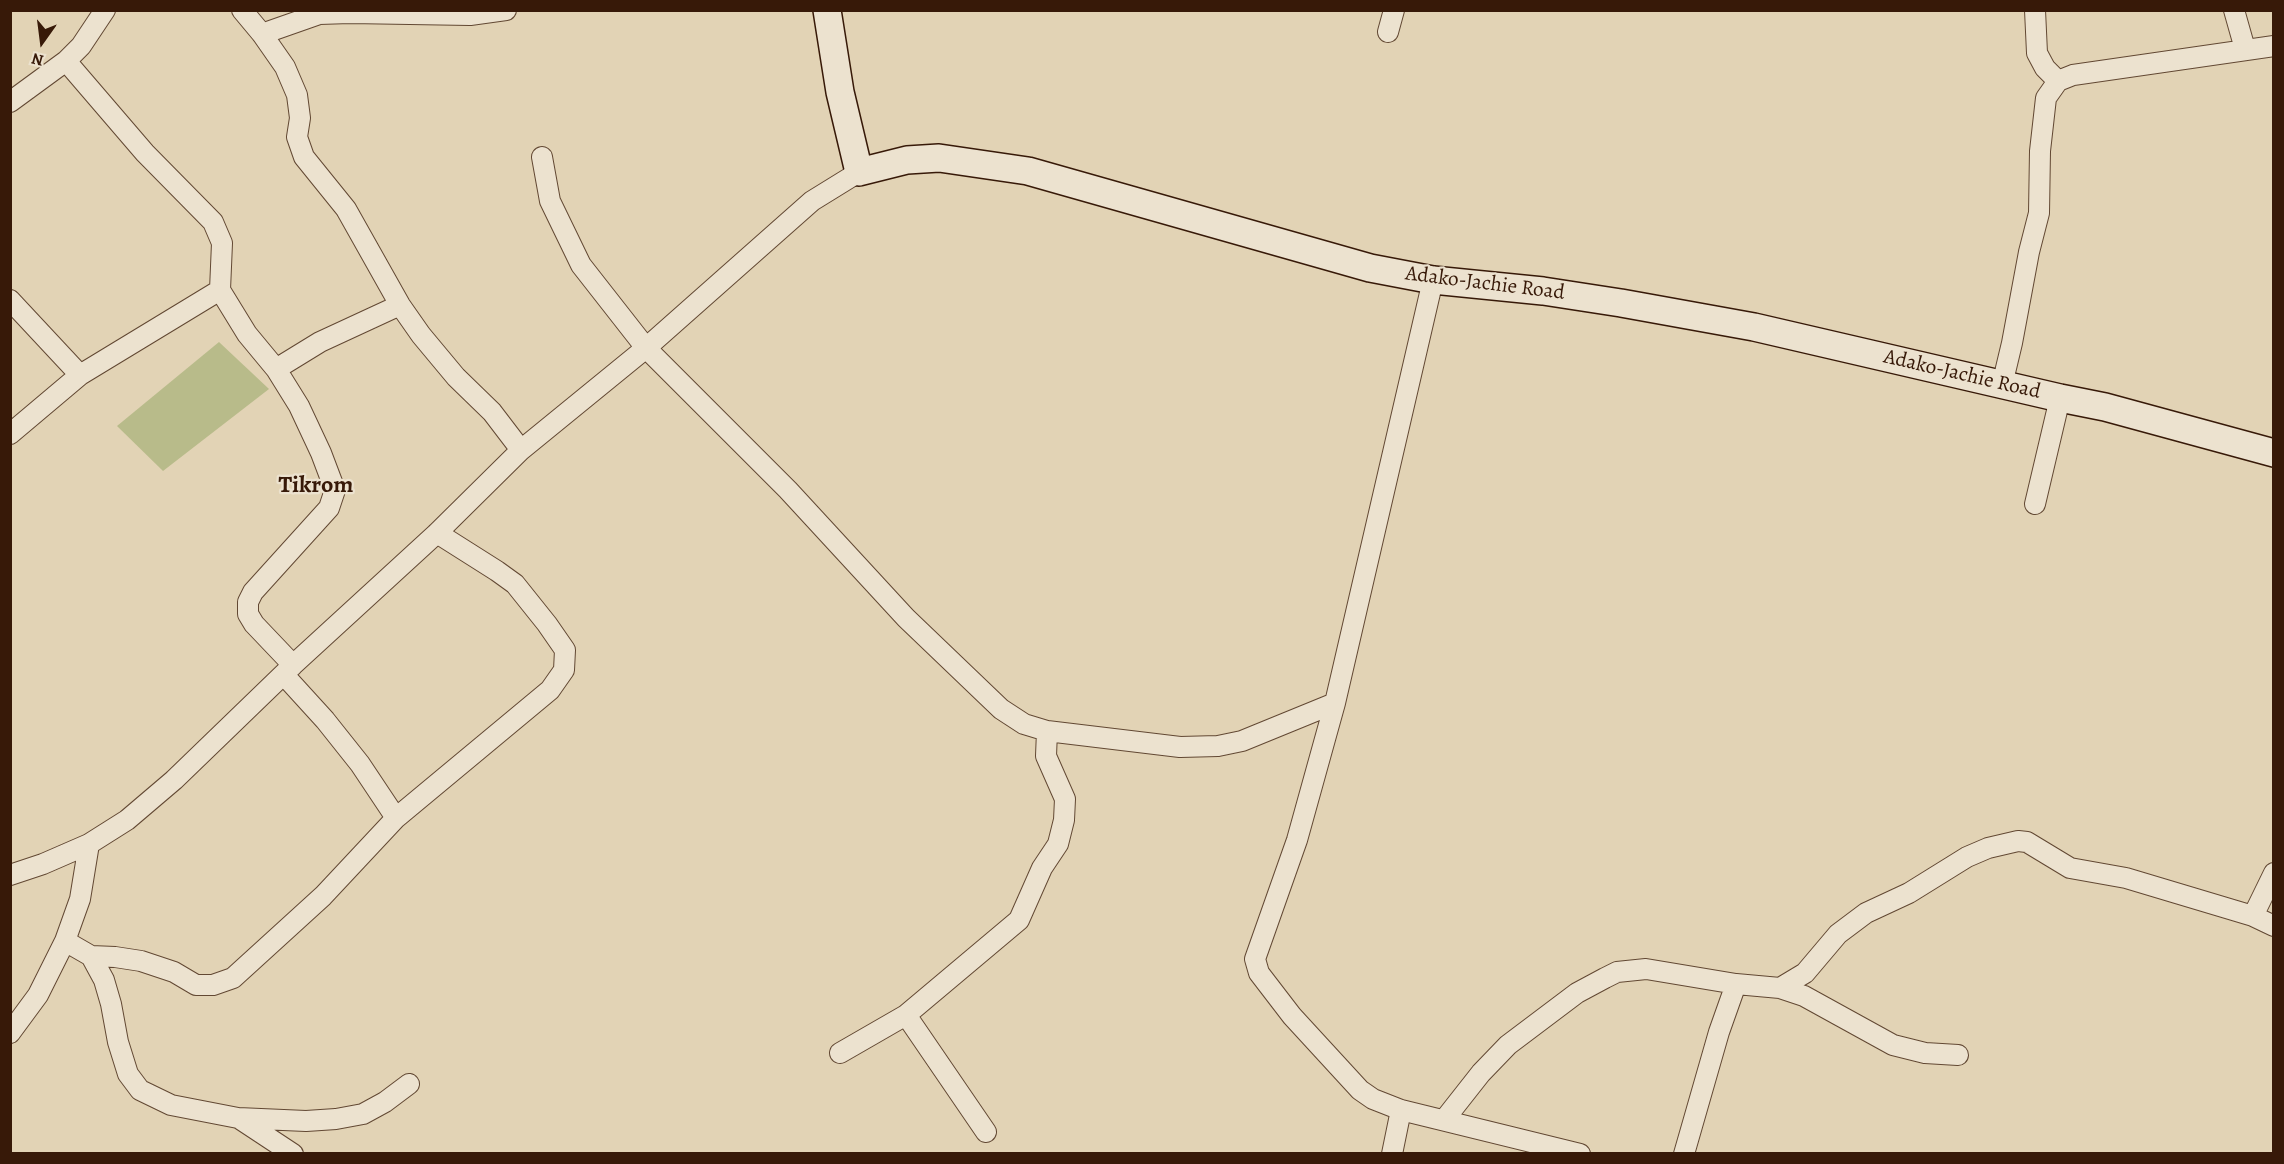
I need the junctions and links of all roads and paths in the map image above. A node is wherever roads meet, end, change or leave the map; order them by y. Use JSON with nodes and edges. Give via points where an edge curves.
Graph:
{"nodes":[{"id":1,"x":105,"y":10,"type":"edge"},
{"id":2,"x":242,"y":10,"type":"edge"},
{"id":3,"x":506,"y":10,"type":"edge"},
{"id":4,"x":827,"y":10,"type":"edge"},
{"id":5,"x":1394,"y":10,"type":"edge"},
{"id":6,"x":2036,"y":10,"type":"edge"},
{"id":7,"x":2234,"y":10,"type":"edge"},
{"id":8,"x":1388,"y":32,"type":"dead end"},
{"id":9,"x":262,"y":34,"type":"junction"},
{"id":10,"x":2274,"y":46,"type":"edge"},
{"id":11,"x":2245,"y":50,"type":"junction"},
{"id":12,"x":66,"y":61,"type":"junction"},
{"id":13,"x":2058,"y":81,"type":"junction"},
{"id":14,"x":10,"y":102,"type":"edge"},
{"id":15,"x":542,"y":157,"type":"dead end"},
{"id":16,"x":859,"y":172,"type":"junction"},
{"id":17,"x":1433,"y":280,"type":"junction"},
{"id":18,"x":220,"y":290,"type":"junction"},
{"id":19,"x":10,"y":300,"type":"edge"},
{"id":20,"x":400,"y":305,"type":"junction"},
{"id":21,"x":646,"y":348,"type":"junction"},
{"id":22,"x":276,"y":369,"type":"junction"},
{"id":23,"x":80,"y":375,"type":"junction"},
{"id":24,"x":2002,"y":385,"type":"junction"},
{"id":25,"x":2060,"y":398,"type":"junction"},
{"id":26,"x":10,"y":434,"type":"edge"},
{"id":27,"x":522,"y":450,"type":"junction"},
{"id":28,"x":2274,"y":453,"type":"edge"},
{"id":29,"x":2034,"y":504,"type":"dead end"},
{"id":30,"x":437,"y":533,"type":"junction"},
{"id":31,"x":288,"y":670,"type":"junction"},
{"id":32,"x":1335,"y":704,"type":"junction"},
{"id":33,"x":1047,"y":731,"type":"junction"},
{"id":34,"x":396,"y":818,"type":"junction"},
{"id":35,"x":89,"y":844,"type":"junction"},
{"id":36,"x":10,"y":860,"type":"edge"},
{"id":37,"x":43,"y":864,"type":"junction"},
{"id":38,"x":2274,"y":873,"type":"edge"},
{"id":39,"x":10,"y":875,"type":"edge"},
{"id":40,"x":2253,"y":916,"type":"junction"},
{"id":41,"x":2274,"y":926,"type":"edge"},
{"id":42,"x":65,"y":941,"type":"junction"},
{"id":43,"x":91,"y":956,"type":"junction"},
{"id":44,"x":1736,"y":984,"type":"junction"},
{"id":45,"x":1780,"y":988,"type":"junction"},
{"id":46,"x":906,"y":1015,"type":"junction"},
{"id":47,"x":10,"y":1033,"type":"edge"},
{"id":48,"x":840,"y":1053,"type":"dead end"},
{"id":49,"x":1958,"y":1055,"type":"dead end"},
{"id":50,"x":409,"y":1084,"type":"dead end"},
{"id":51,"x":1401,"y":1110,"type":"junction"},
{"id":52,"x":238,"y":1118,"type":"junction"},
{"id":53,"x":1444,"y":1120,"type":"junction"},
{"id":54,"x":986,"y":1132,"type":"dead end"},
{"id":55,"x":293,"y":1154,"type":"edge"},
{"id":56,"x":1392,"y":1154,"type":"edge"},
{"id":57,"x":1580,"y":1154,"type":"edge"},
{"id":58,"x":1684,"y":1154,"type":"edge"}],
"edges":[{"from":1,"to":12,"type":"street"},
{"from":2,"to":9,"type":"street"},
{"from":3,"to":9,"type":"street","via":[[470,15],[319,14]]},
{"from":4,"to":16,"type":"street","via":[[840,92]]},
{"from":5,"to":8,"type":"street"},
{"from":6,"to":13,"type":"street","via":[[2037,53]]},
{"from":7,"to":11,"type":"street"},
{"from":9,"to":20,"type":"street","via":[[285,67],[297,95],[297,137],[304,157],[346,209]]},
{"from":10,"to":11,"type":"street"},
{"from":11,"to":13,"type":"street","via":[[2073,75]]},
{"from":12,"to":14,"type":"street"},
{"from":12,"to":18,"type":"street","via":[[145,153],[213,222],[222,243]]},
{"from":13,"to":24,"type":"street","via":[[2046,98],[2039,213]]},
{"from":15,"to":21,"type":"street","via":[[550,201],[581,265]]},
{"from":16,"to":17,"type":"street","name":"Adako-Jachie Road","via":[[907,160],[939,158],[1028,171],[1360,265]]},
{"from":16,"to":21,"type":"street","via":[[812,201]]},
{"from":17,"to":24,"type":"street","name":"Adako-Jachie Road","via":[[1544,291],[1754,327]]},
{"from":17,"to":32,"type":"street"},
{"from":18,"to":22,"type":"street","via":[[247,334]]},
{"from":18,"to":23,"type":"street"},
{"from":19,"to":23,"type":"street"},
{"from":20,"to":22,"type":"street","via":[[320,342]]},
{"from":20,"to":27,"type":"street","via":[[420,335]]},
{"from":21,"to":27,"type":"street"},
{"from":21,"to":33,"type":"street","via":[[788,490],[906,618],[1000,709]]},
{"from":22,"to":31,"type":"street","via":[[302,413],[335,490],[328,508],[248,602],[248,614]]},
{"from":23,"to":26,"type":"street"},
{"from":24,"to":25,"type":"street","name":"Adako-Jachie Road"},
{"from":25,"to":28,"type":"street","name":"Adako-Jachie Road"},
{"from":25,"to":29,"type":"street"},
{"from":27,"to":30,"type":"street"},
{"from":30,"to":31,"type":"street"},
{"from":30,"to":34,"type":"street","via":[[515,584],[565,650],[564,670],[550,690],[524,713]]},
{"from":31,"to":34,"type":"street"},
{"from":31,"to":35,"type":"street","via":[[174,780],[127,820]]},
{"from":32,"to":33,"type":"street","via":[[1242,741],[1218,746],[1180,747]]},
{"from":32,"to":51,"type":"street","via":[[1297,840],[1255,959],[1259,973],[1292,1016],[1360,1090]]},
{"from":33,"to":46,"type":"street","via":[[1046,756],[1065,799],[1058,844],[1042,868],[1019,920]]},
{"from":34,"to":43,"type":"street","via":[[323,896],[233,978],[196,986],[174,972],[141,961]]},
{"from":35,"to":37,"type":"street"},
{"from":35,"to":42,"type":"street","via":[[80,899]]},
{"from":36,"to":37,"type":"street"},
{"from":37,"to":39,"type":"street"},
{"from":38,"to":40,"type":"street"},
{"from":40,"to":41,"type":"street"},
{"from":40,"to":45,"type":"street","via":[[2126,878],[2070,868],[2018,841],[1967,857],[1909,893],[1866,913],[1838,934],[1805,973]]},
{"from":42,"to":43,"type":"street"},
{"from":42,"to":47,"type":"street","via":[[39,995]]},
{"from":43,"to":52,"type":"street","via":[[104,980],[128,1074],[140,1090],[171,1105]]},
{"from":44,"to":45,"type":"street"},
{"from":44,"to":53,"type":"street","via":[[1646,969],[1617,972],[1577,993],[1508,1045]]},
{"from":44,"to":58,"type":"street"},
{"from":45,"to":49,"type":"street","via":[[1804,996],[1893,1045],[1925,1053]]},
{"from":46,"to":48,"type":"street"},
{"from":46,"to":54,"type":"street"},
{"from":50,"to":52,"type":"street","via":[[363,1114],[306,1121]]},
{"from":51,"to":53,"type":"street"},
{"from":51,"to":56,"type":"street"},
{"from":52,"to":55,"type":"street"},
{"from":53,"to":57,"type":"street"}]}
